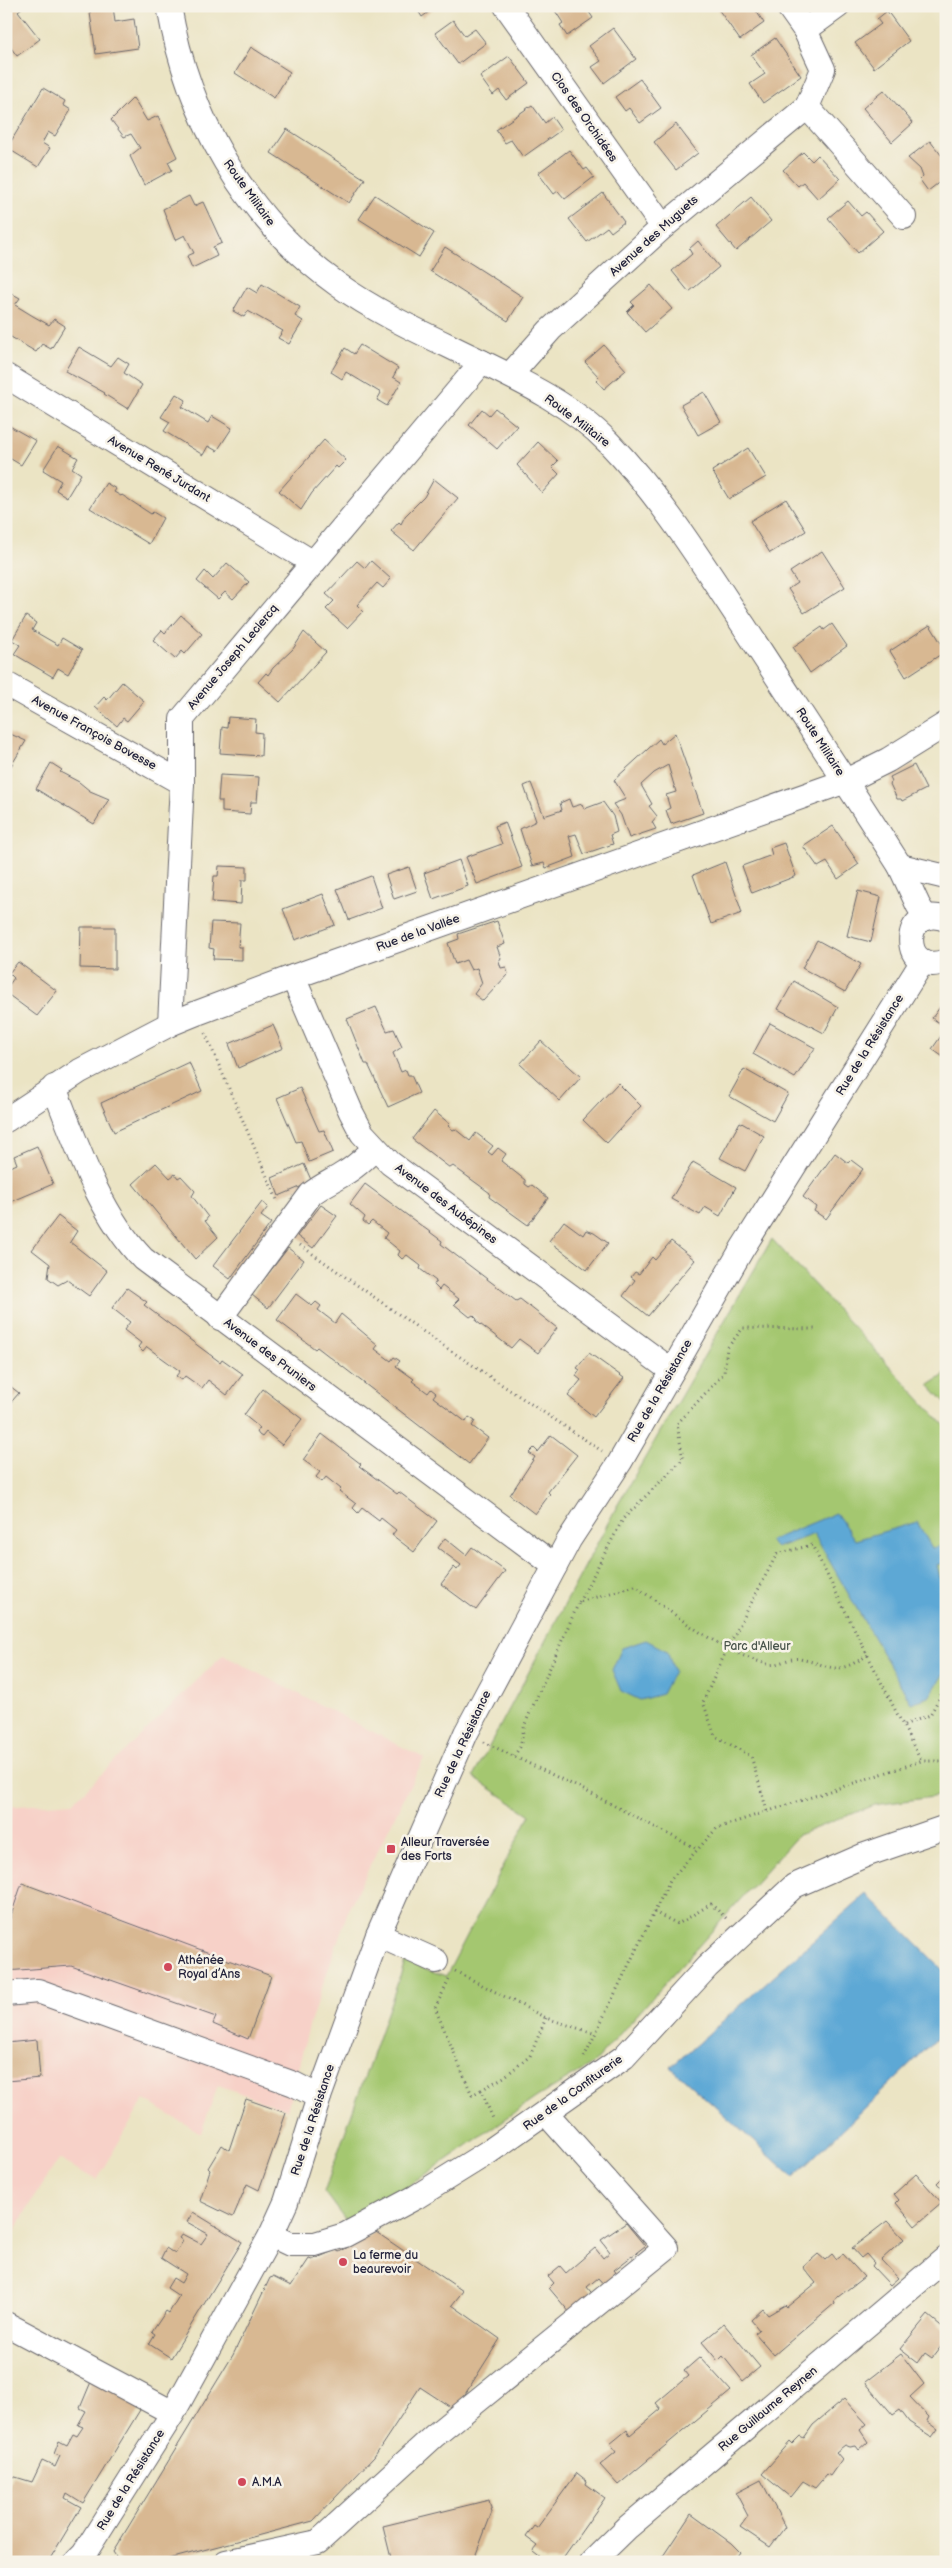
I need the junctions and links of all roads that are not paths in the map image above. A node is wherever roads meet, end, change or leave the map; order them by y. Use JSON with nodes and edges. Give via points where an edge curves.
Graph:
{"nodes":[{"id":1,"x":169,"y":6,"type":"edge"},
{"id":2,"x":506,"y":6,"type":"edge"},
{"id":3,"x":788,"y":6,"type":"edge"},
{"id":4,"x":838,"y":6,"type":"edge"},
{"id":5,"x":805,"y":30,"type":"junction"},
{"id":6,"x":806,"y":107,"type":"junction"},
{"id":7,"x":904,"y":217,"type":"dead end"},
{"id":8,"x":663,"y":227,"type":"junction"},
{"id":9,"x":482,"y":362,"type":"junction"},
{"id":10,"x":510,"y":375,"type":"junction"},
{"id":11,"x":6,"y":376,"type":"edge"},
{"id":12,"x":312,"y":562,"type":"junction"},
{"id":13,"x":6,"y":684,"type":"edge"},
{"id":14,"x":946,"y":724,"type":"edge"},
{"id":15,"x":846,"y":781,"type":"junction"},
{"id":16,"x":182,"y":783,"type":"junction"},
{"id":17,"x":900,"y":866,"type":"junction"},
{"id":18,"x":946,"y":878,"type":"edge"},
{"id":19,"x":936,"y":918,"type":"edge"},
{"id":20,"x":934,"y":961,"type":"edge"},
{"id":21,"x":293,"y":977,"type":"junction"},
{"id":22,"x":170,"y":1024,"type":"junction"},
{"id":23,"x":54,"y":1087,"type":"junction"},
{"id":24,"x":6,"y":1120,"type":"edge"},
{"id":25,"x":375,"y":1148,"type":"junction"},
{"id":26,"x":220,"y":1318,"type":"junction"},
{"id":27,"x":672,"y":1371,"type":"junction"},
{"id":28,"x":555,"y":1566,"type":"junction"},
{"id":29,"x":946,"y":1827,"type":"edge"},
{"id":30,"x":378,"y":1934,"type":"junction"},
{"id":31,"x":436,"y":1962,"type":"dead end"},
{"id":32,"x":6,"y":1994,"type":"edge"},
{"id":33,"x":320,"y":2097,"type":"junction"},
{"id":34,"x":546,"y":2114,"type":"junction"},
{"id":35,"x":271,"y":2235,"type":"junction"},
{"id":36,"x":946,"y":2258,"type":"edge"},
{"id":37,"x":6,"y":2324,"type":"edge"},
{"id":38,"x":173,"y":2413,"type":"junction"},
{"id":39,"x":76,"y":2562,"type":"edge"},
{"id":40,"x":226,"y":2562,"type":"edge"},
{"id":41,"x":592,"y":2562,"type":"edge"}],
"edges":[{"from":1,"to":9,"type":"street","name":"Route Militaire","via":[[178,46],[202,118],[217,150],[264,217],[287,242],[337,284],[387,316]]},
{"from":2,"to":8,"type":"street","name":"Clos des Orchidées"},
{"from":3,"to":5,"type":"street","name":"Avenue des Muguets"},
{"from":4,"to":5,"type":"street"},
{"from":5,"to":6,"type":"street","name":"Avenue des Muguets","via":[[823,69]]},
{"from":6,"to":7,"type":"street"},
{"from":6,"to":8,"type":"street","name":"Avenue des Muguets"},
{"from":8,"to":10,"type":"street","name":"Avenue des Muguets","via":[[550,330]]},
{"from":9,"to":10,"type":"street","name":"Route Militaire"},
{"from":9,"to":12,"type":"street","name":"Avenue Joseph Leclercq"},
{"from":10,"to":15,"type":"street","name":"Route Militaire","via":[[561,405],[606,440],[653,491]]},
{"from":11,"to":12,"type":"street","name":"Avenue René Jurdant"},
{"from":12,"to":16,"type":"street","name":"Avenue Joseph Leclercq","via":[[182,718]]},
{"from":13,"to":16,"type":"street","name":"Avenue François Bovesse"},
{"from":14,"to":15,"type":"street","name":"Rue de la Vallée","via":[[888,760]]},
{"from":15,"to":17,"type":"street","name":"Route Militaire"},
{"from":15,"to":21,"type":"street","name":"Rue de la Vallée"},
{"from":16,"to":22,"type":"street","name":"Avenue Joseph Leclercq"},
{"from":17,"to":18,"type":"street"},
{"from":17,"to":19,"type":"street","name":"Route Militaire","via":[[918,905]]},
{"from":19,"to":20,"type":"street","via":[[919,921],[911,934],[912,950]]},
{"from":20,"to":27,"type":"street","name":"Rue de la Résistance","via":[[742,1249]]},
{"from":21,"to":22,"type":"street","name":"Rue de la Vallée"},
{"from":21,"to":25,"type":"street","name":"Avenue des Aubépines","via":[[351,1112]]},
{"from":22,"to":23,"type":"street","name":"Rue de la Vallée"},
{"from":23,"to":24,"type":"street","name":"Rue de la Vallée"},
{"from":23,"to":26,"type":"street","name":"Avenue des Pruniers","via":[[93,1180],[125,1241],[157,1272]]},
{"from":25,"to":26,"type":"street","via":[[344,1174],[323,1183],[311,1194]]},
{"from":25,"to":27,"type":"street","name":"Avenue des Aubépines","via":[[390,1163]]},
{"from":26,"to":28,"type":"street","name":"Avenue des Pruniers"},
{"from":27,"to":28,"type":"street","name":"Rue de la Résistance"},
{"from":28,"to":30,"type":"street","name":"Rue de la Résistance","via":[[466,1733]]},
{"from":29,"to":34,"type":"street","name":"Rue de la Confiturerie","via":[[864,1855],[794,1886],[707,1967],[624,2056]]},
{"from":30,"to":31,"type":"street"},
{"from":30,"to":33,"type":"street","name":"Rue de la Résistance"},
{"from":32,"to":33,"type":"street","via":[[38,1991],[294,2084]]},
{"from":33,"to":35,"type":"street","name":"Rue de la Résistance","via":[[286,2202]]},
{"from":34,"to":35,"type":"street","name":"Rue de la Confiturerie","via":[[416,2197],[344,2235],[315,2244],[290,2244]]},
{"from":34,"to":40,"type":"street","via":[[666,2248],[434,2436],[318,2542]]},
{"from":35,"to":38,"type":"street","name":"Rue de la Résistance"},
{"from":36,"to":41,"type":"street","name":"Rue Guillaume Reynen","via":[[628,2527]]},
{"from":37,"to":38,"type":"street"},
{"from":38,"to":39,"type":"street","name":"Rue de la Résistance"}]}
